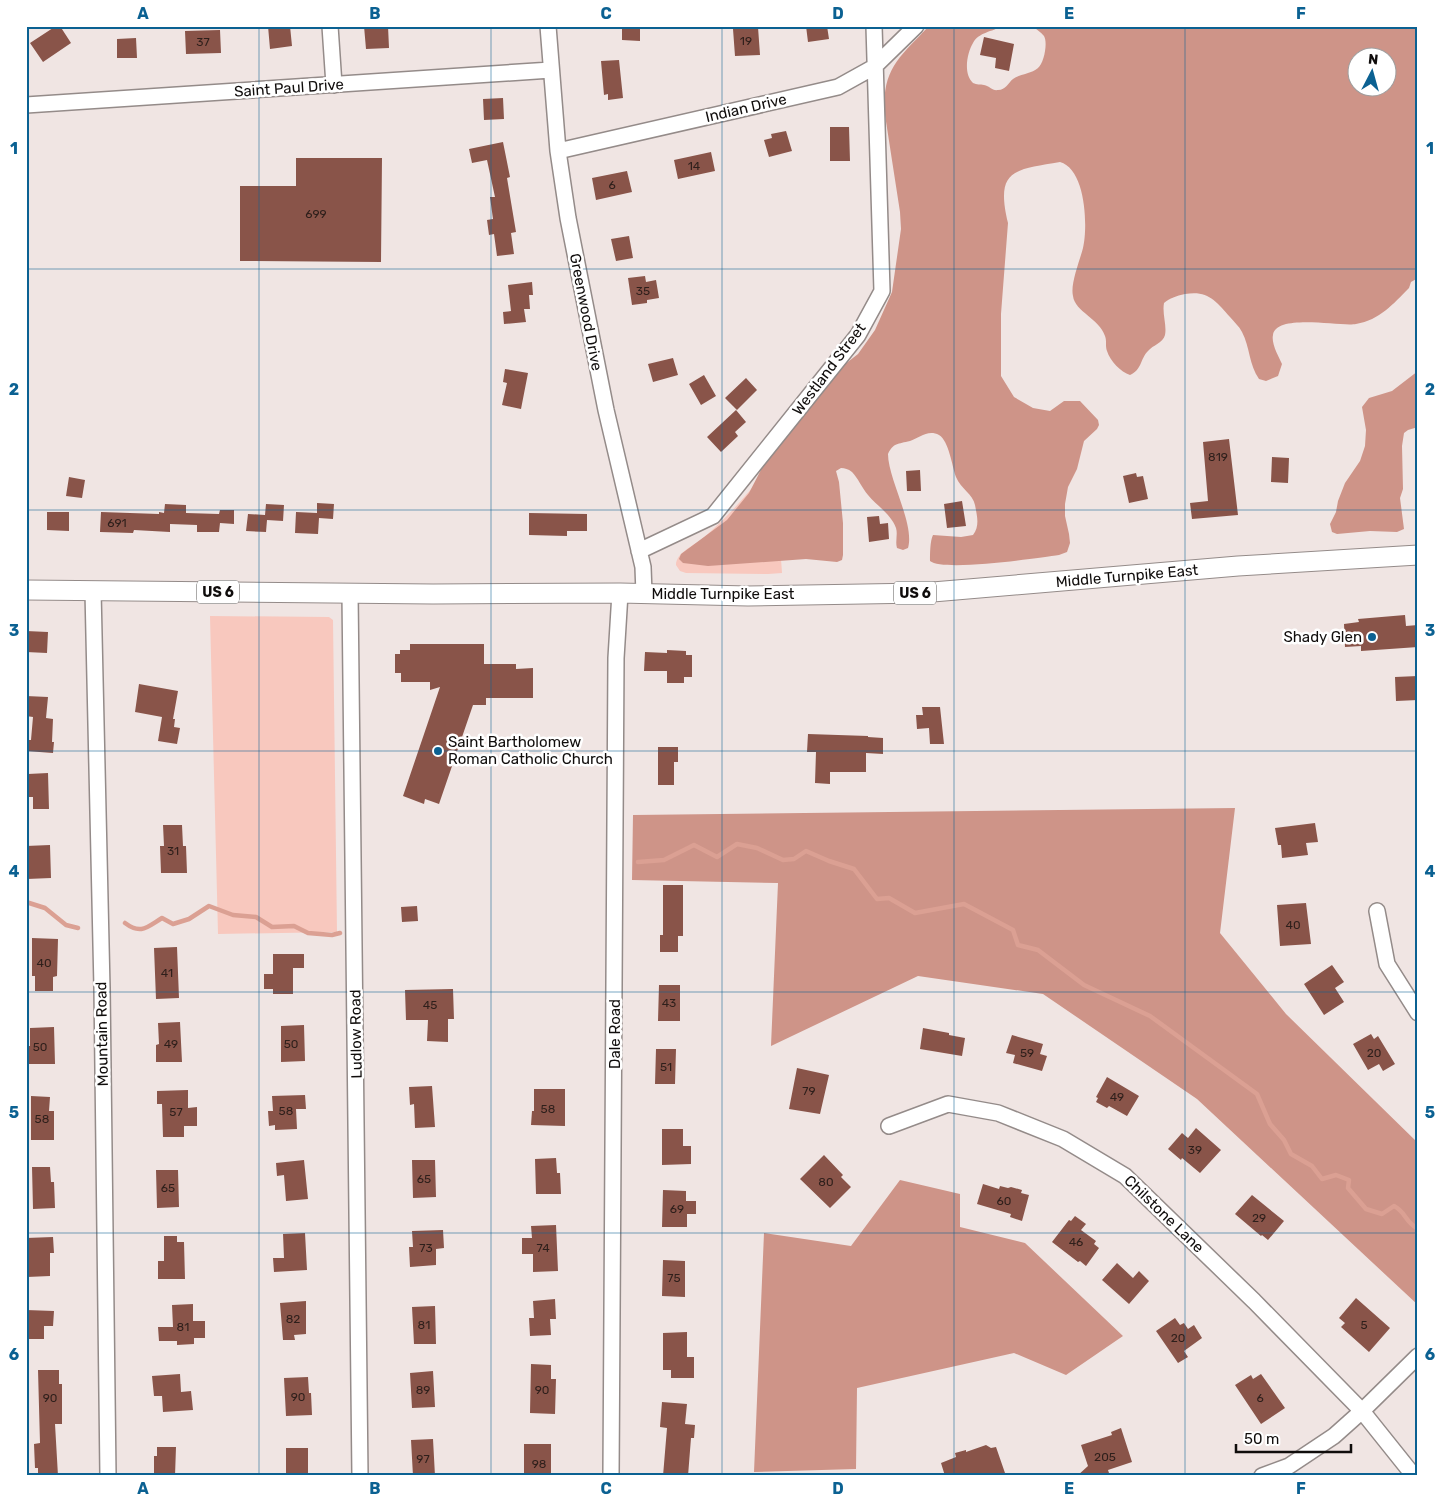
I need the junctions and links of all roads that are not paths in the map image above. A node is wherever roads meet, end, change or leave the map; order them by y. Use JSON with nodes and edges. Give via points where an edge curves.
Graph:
{"nodes":[{"id":1,"x":330,"y":26,"type":"edge"},
{"id":2,"x":548,"y":26,"type":"edge"},
{"id":3,"x":874,"y":26,"type":"edge"},
{"id":4,"x":916,"y":26,"type":"edge"},
{"id":5,"x":874,"y":67,"type":"junction"},
{"id":6,"x":551,"y":70,"type":"junction"},
{"id":7,"x":334,"y":85,"type":"junction"},
{"id":8,"x":26,"y":105,"type":"edge"},
{"id":9,"x":558,"y":151,"type":"junction"},
{"id":10,"x":639,"y":551,"type":"junction"},
{"id":11,"x":1418,"y":555,"type":"edge"},
{"id":12,"x":26,"y":590,"type":"edge"},
{"id":13,"x":93,"y":591,"type":"junction"},
{"id":14,"x":350,"y":593,"type":"junction"},
{"id":15,"x":620,"y":593,"type":"junction"},
{"id":16,"x":644,"y":594,"type":"junction"},
{"id":17,"x":1377,"y":911,"type":"dead end"},
{"id":18,"x":1418,"y":1013,"type":"edge"},
{"id":19,"x":889,"y":1126,"type":"dead end"},
{"id":20,"x":1418,"y":1356,"type":"edge"},
{"id":21,"x":1362,"y":1412,"type":"junction"},
{"id":22,"x":108,"y":1476,"type":"edge"},
{"id":23,"x":360,"y":1476,"type":"edge"},
{"id":24,"x":611,"y":1476,"type":"edge"},
{"id":25,"x":1262,"y":1476,"type":"edge"},
{"id":26,"x":1414,"y":1476,"type":"edge"}],
"edges":[{"from":1,"to":7,"type":"street"},
{"from":2,"to":6,"type":"street","name":"Greenwood Drive"},
{"from":3,"to":5,"type":"street","name":"Westland Street"},
{"from":4,"to":5,"type":"street","name":"Indian Drive"},
{"from":5,"to":9,"type":"street","name":"Indian Drive","via":[[838,87]]},
{"from":5,"to":10,"type":"street","name":"Westland Street","via":[[882,290],[858,335],[713,516]]},
{"from":6,"to":7,"type":"street","name":"Saint Paul Drive"},
{"from":6,"to":9,"type":"street","name":"Greenwood Drive"},
{"from":7,"to":8,"type":"street","name":"Saint Paul Drive"},
{"from":9,"to":10,"type":"street","name":"Greenwood Drive","via":[[581,291]]},
{"from":10,"to":16,"type":"street","name":"Greenwood Drive"},
{"from":11,"to":16,"type":"main road","name":"Middle Turnpike East","number":"US 6","via":[[1238,566],[921,593]]},
{"from":12,"to":13,"type":"main road","name":"Middle Turnpike East","number":"US 6"},
{"from":13,"to":14,"type":"main road","name":"Middle Turnpike East","number":"US 6"},
{"from":13,"to":22,"type":"street","name":"Mountain Road"},
{"from":14,"to":15,"type":"main road","name":"Middle Turnpike East","number":"US 6"},
{"from":14,"to":23,"type":"street","name":"Ludlow Road"},
{"from":15,"to":16,"type":"main road","name":"Middle Turnpike East","number":"US 6"},
{"from":15,"to":24,"type":"street","name":"Dale Road","via":[[616,658]]},
{"from":17,"to":18,"type":"street","via":[[1387,964]]},
{"from":19,"to":21,"type":"street","name":"Chilstone Lane","via":[[948,1104],[998,1114],[1063,1139],[1125,1176]]},
{"from":20,"to":21,"type":"street"},
{"from":21,"to":25,"type":"street","via":[[1334,1436],[1289,1466]]},
{"from":21,"to":26,"type":"street","name":"Chilstone Lane"}]}
